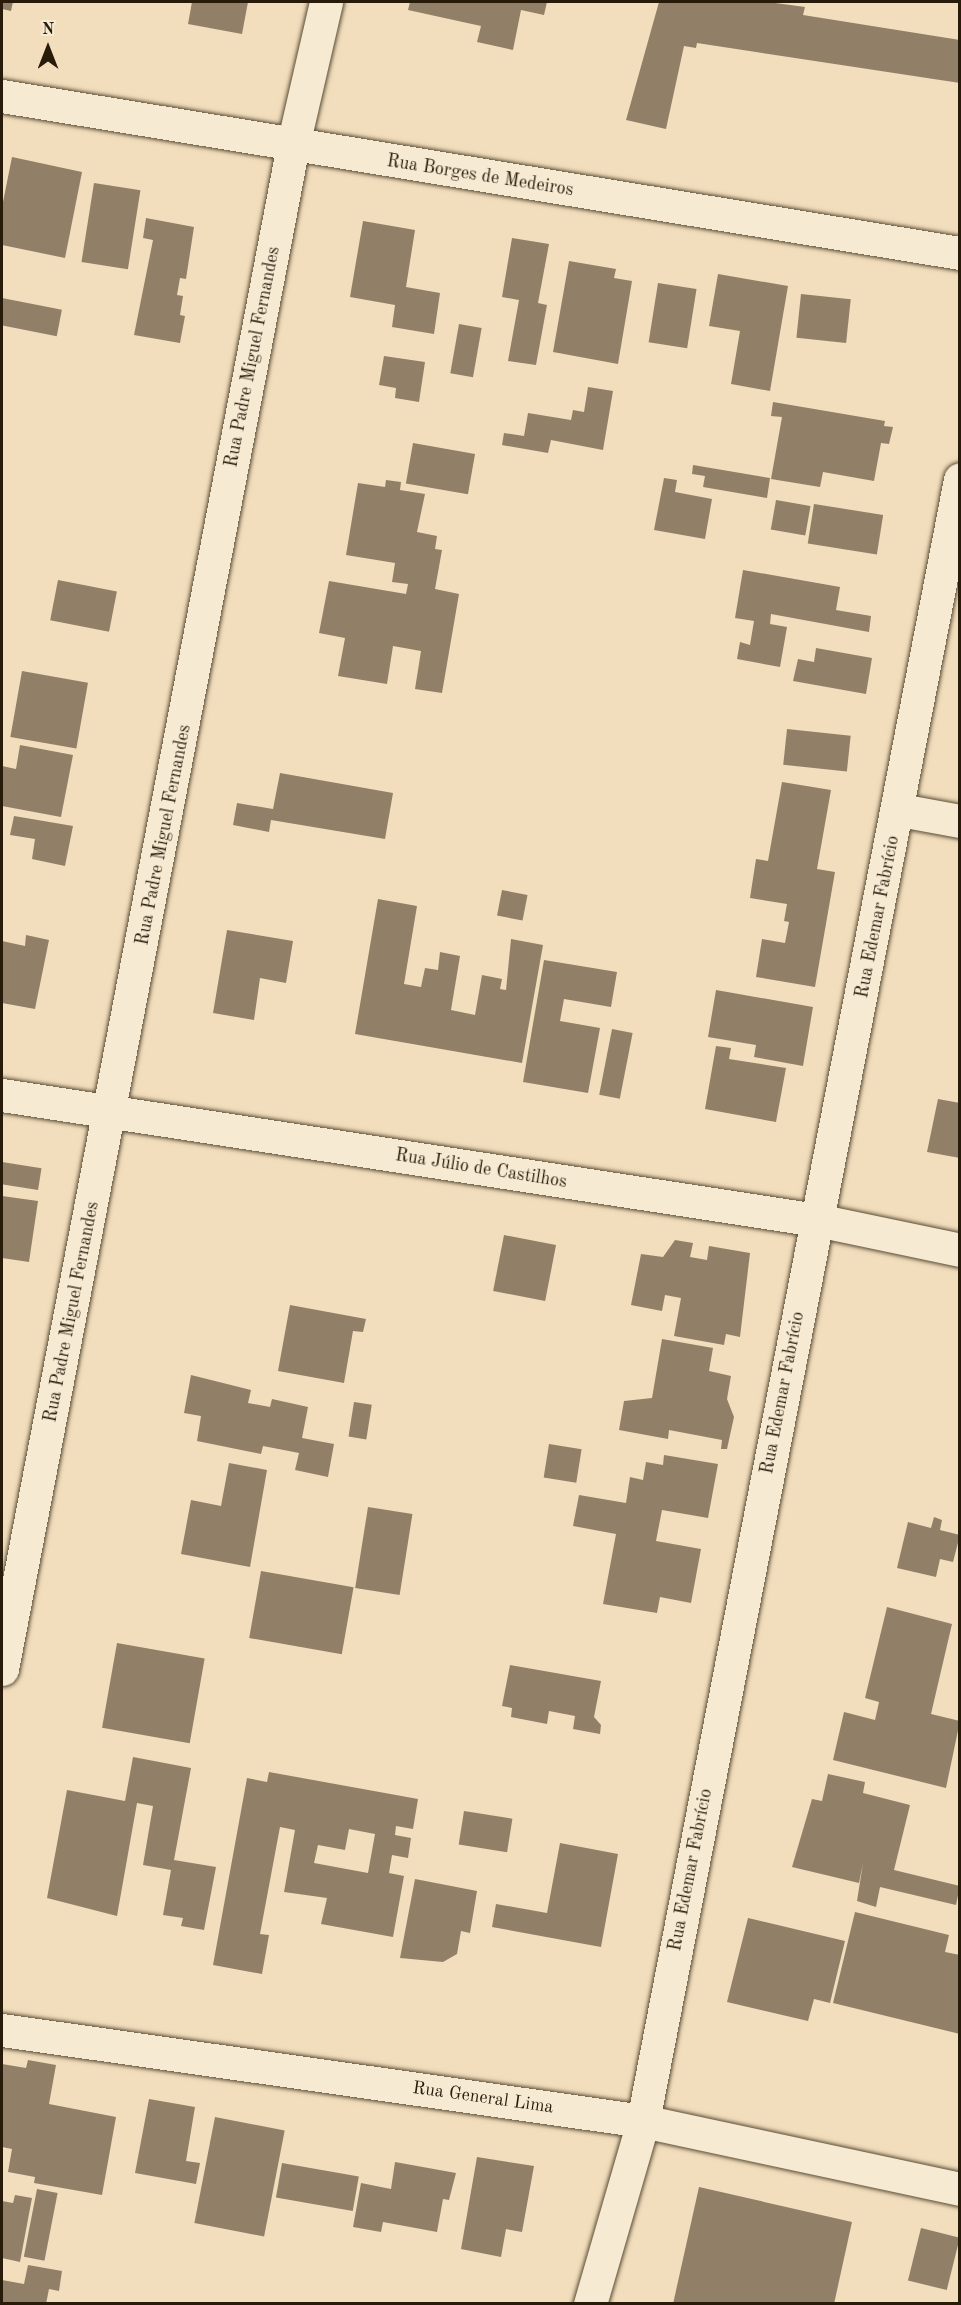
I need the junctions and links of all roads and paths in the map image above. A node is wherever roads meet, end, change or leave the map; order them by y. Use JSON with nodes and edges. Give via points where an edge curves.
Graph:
{"nodes":[{"id":1,"x":326,"y":2,"type":"edge"},
{"id":2,"x":2,"y":96,"type":"edge"},
{"id":3,"x":293,"y":145,"type":"junction"},
{"id":4,"x":960,"y":253,"type":"edge"},
{"id":5,"x":960,"y":479,"type":"edge"},
{"id":6,"x":900,"y":810,"type":"junction"},
{"id":7,"x":960,"y":821,"type":"edge"},
{"id":8,"x":2,"y":1095,"type":"edge"},
{"id":9,"x":112,"y":1113,"type":"junction"},
{"id":10,"x":817,"y":1220,"type":"junction"},
{"id":11,"x":960,"y":1250,"type":"edge"},
{"id":12,"x":2,"y":1669,"type":"edge"},
{"id":13,"x":2,"y":2030,"type":"edge"},
{"id":14,"x":643,"y":2121,"type":"junction"},
{"id":15,"x":960,"y":2189,"type":"edge"},
{"id":16,"x":590,"y":2304,"type":"edge"}],
"edges":[{"from":1,"to":3,"type":"street","name":"Rua Padre Miguel Fernandes"},
{"from":2,"to":3,"type":"street","name":"Rua Borges de Medeiros"},
{"from":3,"to":4,"type":"street","name":"Rua Borges de Medeiros"},
{"from":3,"to":9,"type":"street","name":"Rua Padre Miguel Fernandes"},
{"from":5,"to":6,"type":"street","name":"Rua Edemar Fabrício"},
{"from":6,"to":7,"type":"street"},
{"from":6,"to":10,"type":"street","name":"Rua Edemar Fabrício"},
{"from":8,"to":9,"type":"street","name":"Rua Júlio de Castilhos"},
{"from":9,"to":10,"type":"street","name":"Rua Júlio de Castilhos"},
{"from":9,"to":12,"type":"street","name":"Rua Padre Miguel Fernandes"},
{"from":10,"to":11,"type":"street","name":"Rua Júlio de Castilhos"},
{"from":10,"to":14,"type":"street","name":"Rua Edemar Fabrício"},
{"from":13,"to":14,"type":"street","name":"Rua General Lima"},
{"from":14,"to":15,"type":"street","name":"Rua General Lima"},
{"from":14,"to":16,"type":"street","name":"Rua Edemar Fabrício"}]}
